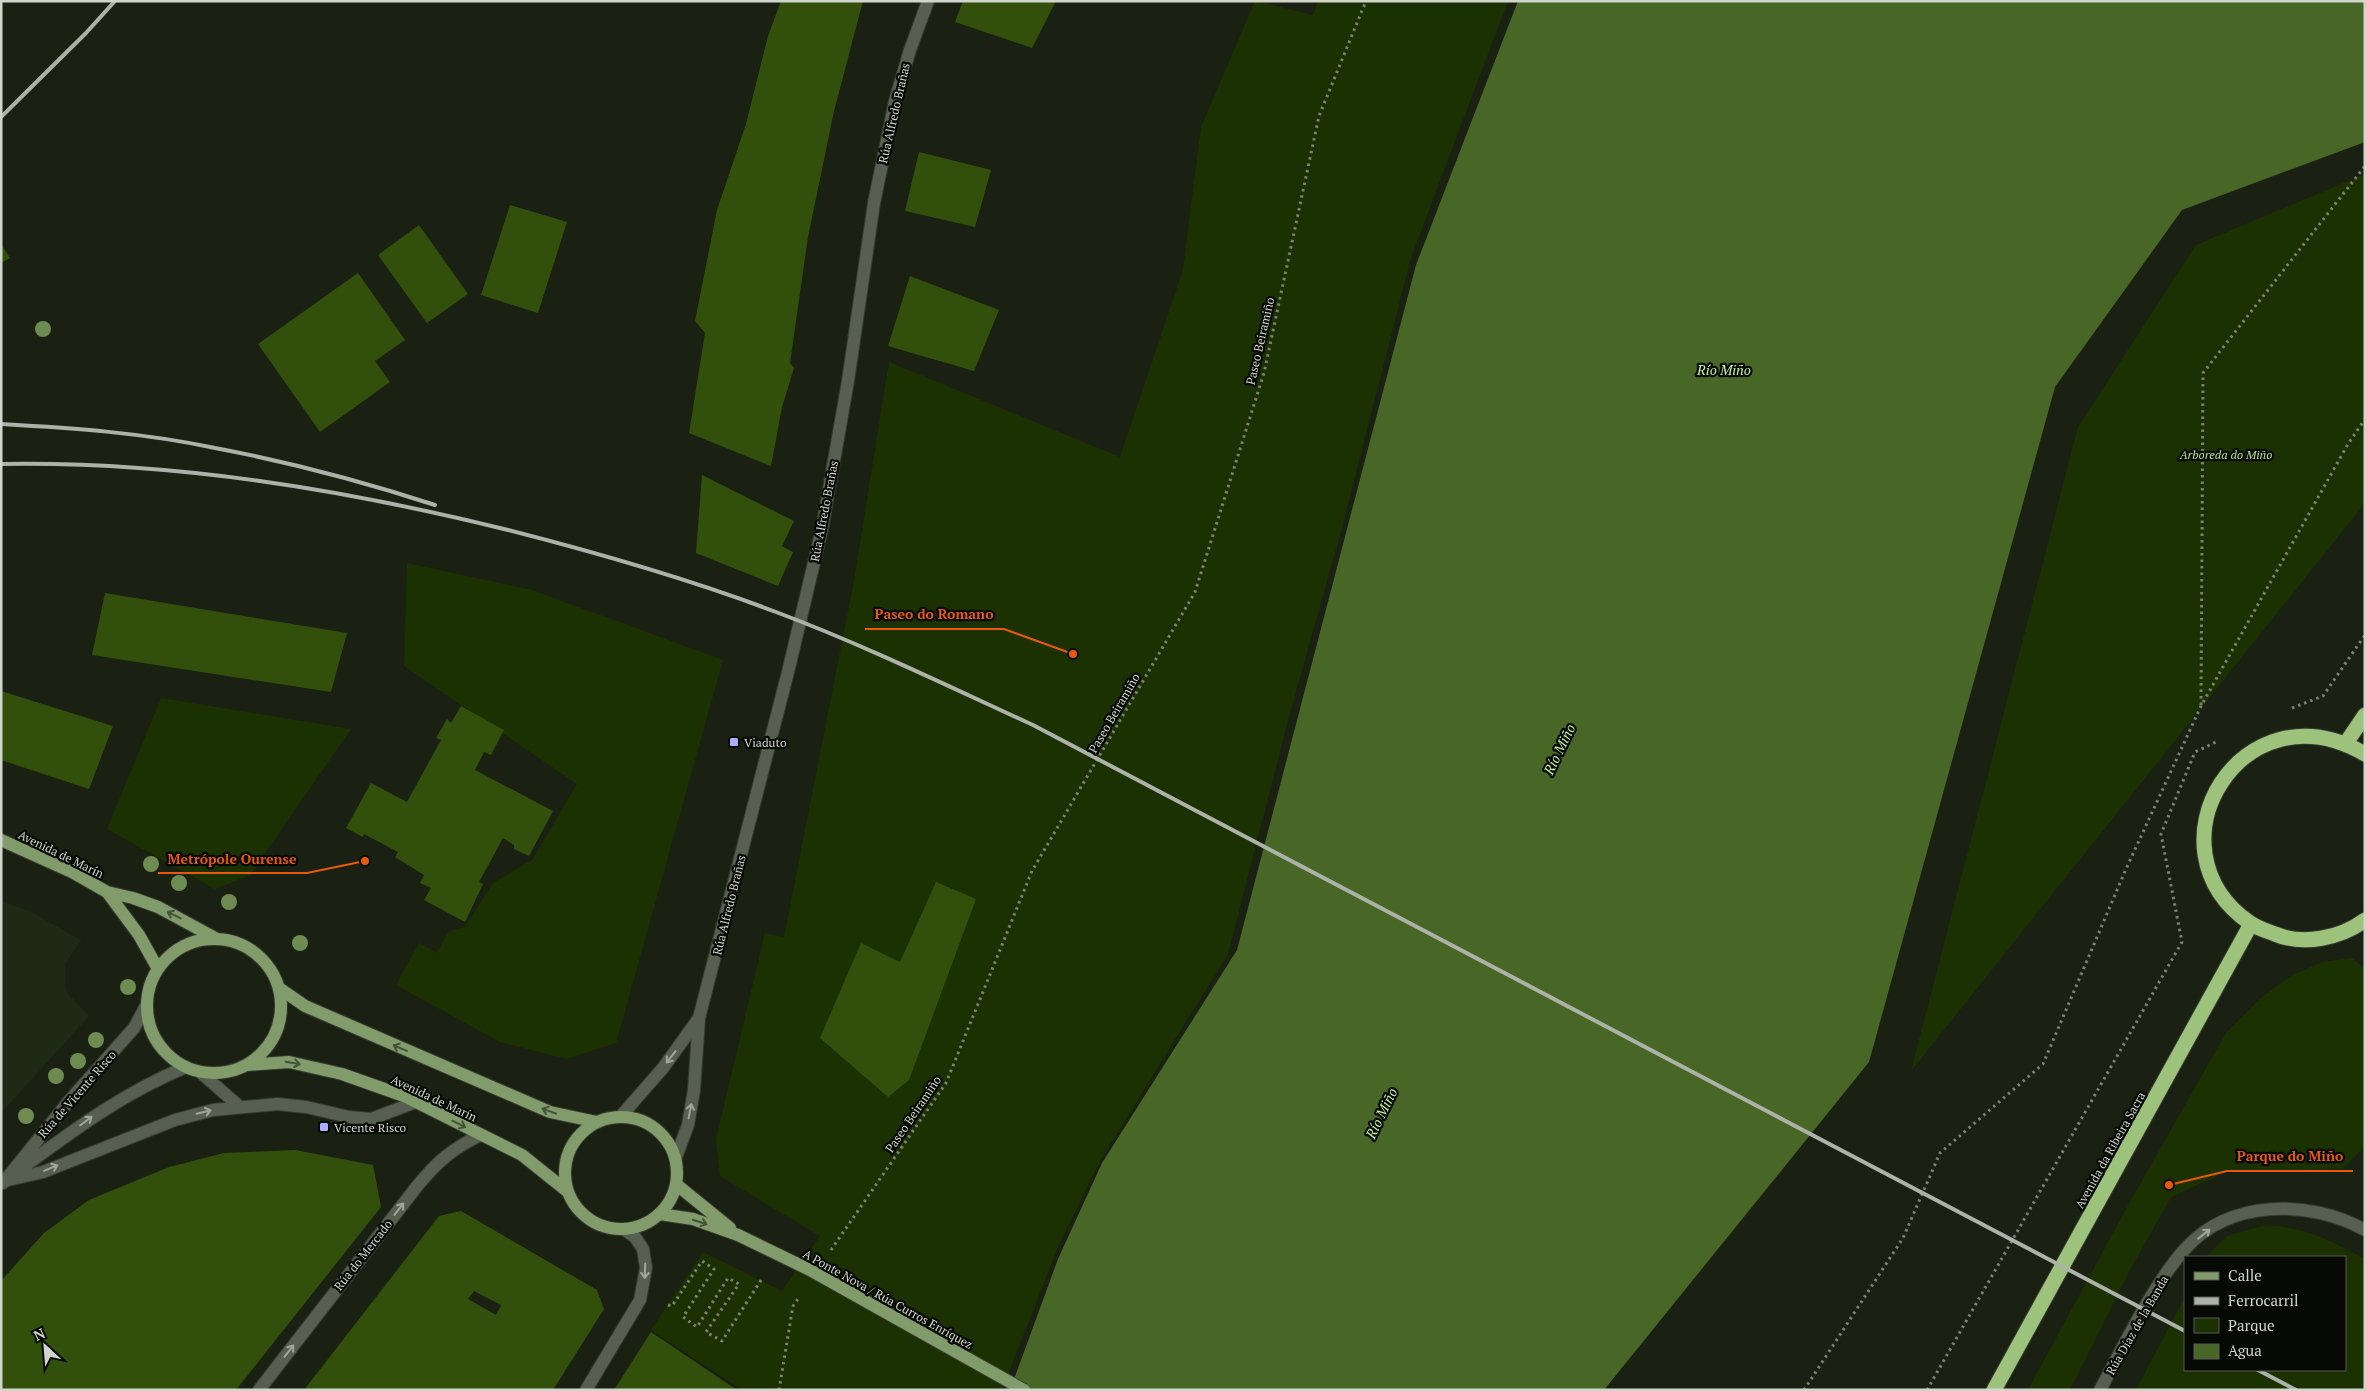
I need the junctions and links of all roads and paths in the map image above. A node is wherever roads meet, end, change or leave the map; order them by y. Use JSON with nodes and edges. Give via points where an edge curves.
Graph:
{"nodes":[{"id":1,"x":928,"y":1,"type":"edge"},
{"id":2,"x":1366,"y":1,"type":"edge"},
{"id":3,"x":2365,"y":166,"type":"edge"},
{"id":4,"x":2365,"y":419,"type":"edge"},
{"id":5,"x":2365,"y":635,"type":"edge"},
{"id":6,"x":2201,"y":706,"type":"junction"},
{"id":7,"x":2288,"y":710,"type":"dead end"},
{"id":8,"x":2365,"y":715,"type":"edge"},
{"id":9,"x":2220,"y":740,"type":"dead end"},
{"id":10,"x":2346,"y":743,"type":"junction"},
{"id":11,"x":2365,"y":754,"type":"edge"},
{"id":12,"x":1,"y":840,"type":"edge"},
{"id":13,"x":107,"y":892,"type":"junction"},
{"id":14,"x":2251,"y":924,"type":"junction"},
{"id":15,"x":2361,"y":928,"type":"edge"},
{"id":16,"x":217,"y":939,"type":"junction"},
{"id":17,"x":158,"y":969,"type":"junction"},
{"id":18,"x":279,"y":988,"type":"junction"},
{"id":19,"x":147,"y":1004,"type":"junction"},
{"id":20,"x":699,"y":1018,"type":"junction"},
{"id":21,"x":245,"y":1066,"type":"junction"},
{"id":22,"x":186,"y":1067,"type":"junction"},
{"id":23,"x":200,"y":1072,"type":"junction"},
{"id":24,"x":416,"y":1102,"type":"junction"},
{"id":25,"x":240,"y":1107,"type":"junction"},
{"id":26,"x":621,"y":1116,"type":"junction"},
{"id":27,"x":597,"y":1122,"type":"junction"},
{"id":28,"x":480,"y":1135,"type":"junction"},
{"id":29,"x":676,"y":1157,"type":"junction"},
{"id":30,"x":3,"y":1183,"type":"edge"},
{"id":31,"x":677,"y":1185,"type":"junction"},
{"id":32,"x":567,"y":1191,"type":"junction"},
{"id":33,"x":660,"y":1214,"type":"junction"},
{"id":34,"x":625,"y":1230,"type":"junction"},
{"id":35,"x":2365,"y":1230,"type":"edge"},
{"id":36,"x":738,"y":1235,"type":"junction"},
{"id":37,"x":829,"y":1254,"type":"dead end"},
{"id":38,"x":764,"y":1276,"type":"dead end"},
{"id":39,"x":802,"y":1293,"type":"dead end"},
{"id":40,"x":640,"y":1300,"type":"junction"},
{"id":41,"x":259,"y":1390,"type":"edge"},
{"id":42,"x":586,"y":1390,"type":"edge"},
{"id":43,"x":779,"y":1390,"type":"edge"},
{"id":44,"x":1024,"y":1390,"type":"edge"},
{"id":45,"x":1804,"y":1390,"type":"edge"},
{"id":46,"x":1928,"y":1390,"type":"edge"},
{"id":47,"x":1994,"y":1390,"type":"edge"},
{"id":48,"x":2100,"y":1390,"type":"edge"}],
"edges":[{"from":1,"to":20,"type":"street","name":"Rúa Alfredo Brañas","via":[[895,101],[874,203],[822,529]]},
{"from":2,"to":37,"type":"path","name":"Paseo Beiramiño","via":[[1320,116],[1264,372],[1195,592],[1032,871],[946,1083]]},
{"from":3,"to":6,"type":"path","via":[[2203,373]]},
{"from":4,"to":6,"type":"path"},
{"from":5,"to":7,"type":"path","via":[[2323,696]]},
{"from":6,"to":45,"type":"path","via":[[2042,1064],[1940,1153],[1903,1238]]},
{"from":8,"to":10,"type":"highway"},
{"from":9,"to":46,"type":"path","via":[[2196,752],[2162,834],[2182,942]]},
{"from":10,"to":11,"type":"highway"},
{"from":10,"to":14,"type":"highway","via":[[2313,735],[2280,738],[2249,753],[2230,770],[2208,806],[2204,839],[2210,872],[2226,902]]},
{"from":12,"to":13,"type":"main road","name":"Avenida de Marín","via":[[72,872]]},
{"from":16,"to":13,"type":"main road","name":"Avenida de Marín","one_way":true,"via":[[158,907]]},
{"from":13,"to":17,"type":"main road","name":"Avenida de Marín","via":[[139,935]]},
{"from":14,"to":15,"type":"highway","via":[[2284,938],[2319,939]]},
{"from":14,"to":47,"type":"highway","name":"Avenida da Ribeira Sacra"},
{"from":16,"to":17,"type":"main road","via":[[199,940],[183,946]]},
{"from":16,"to":18,"type":"main road","via":[[233,942],[255,953],[272,972]]},
{"from":17,"to":19,"type":"main road","via":[[150,986]]},
{"from":18,"to":21,"type":"main road","via":[[279,1024],[272,1041]]},
{"from":27,"to":18,"type":"main road","one_way":true,"via":[[550,1112],[305,1006]]},
{"from":19,"to":22,"type":"main road","via":[[149,1024],[157,1041],[169,1056]]},
{"from":19,"to":30,"type":"street","name":"Rúa de Vicente Risco","via":[[134,1028],[69,1101]]},
{"from":20,"to":26,"type":"street","name":"Rúa Alfredo Brañas","one_way":true},
{"from":29,"to":20,"type":"street","name":"Rúa Alfredo Brañas","one_way":true,"via":[[688,1125],[694,1090]]},
{"from":21,"to":23,"type":"main road","via":[[215,1073]]},
{"from":21,"to":24,"type":"main road","name":"Avenida de Marín","one_way":true,"via":[[290,1062],[342,1074]]},
{"from":22,"to":23,"type":"main road"},
{"from":30,"to":22,"type":"street","name":"Rúa de Vicente Risco","one_way":true,"via":[[92,1116],[131,1092]]},
{"from":23,"to":25,"type":"street"},
{"from":24,"to":25,"type":"street","via":[[371,1119],[286,1105]]},
{"from":24,"to":28,"type":"main road","name":"Avenida de Marín","one_way":true},
{"from":30,"to":25,"type":"street","one_way":true,"via":[[43,1172],[175,1120]]},
{"from":26,"to":27,"type":"main road"},
{"from":26,"to":29,"type":"main road","via":[[639,1119],[655,1128],[668,1141]]},
{"from":27,"to":32,"type":"main road","via":[[572,1144],[564,1175]]},
{"from":28,"to":32,"type":"main road","name":"Avenida de Marín","via":[[522,1156]]},
{"from":41,"to":28,"type":"street","name":"Rúa do Mercado","one_way":true,"via":[[433,1167],[453,1149]]},
{"from":29,"to":31,"type":"main road"},
{"from":31,"to":33,"type":"main road","via":[[671,1201]]},
{"from":31,"to":36,"type":"main road"},
{"from":32,"to":34,"type":"main road","via":[[574,1205],[596,1224]]},
{"from":33,"to":34,"type":"main road","via":[[638,1227]]},
{"from":33,"to":36,"type":"main road","one_way":true,"via":[[693,1219]]},
{"from":34,"to":40,"type":"street","one_way":true,"via":[[636,1237],[643,1249],[646,1268]]},
{"from":48,"to":35,"type":"street","name":"Rúa Díaz de la Banda","one_way":true,"via":[[2165,1275],[2186,1248],[2214,1226],[2250,1211],[2286,1208],[2321,1213]]},
{"from":36,"to":44,"type":"main road","name":"A Ponte Nova / Rúa Curros Enríquez","bridge":true,"via":[[810,1270]]},
{"from":38,"to":40,"type":"path","via":[[722,1341],[706,1332],[739,1284],[728,1278],[697,1327],[683,1318],[714,1268],[702,1261],[672,1306]]},
{"from":39,"to":43,"type":"path","via":[[793,1306]]},
{"from":40,"to":42,"type":"street"}]}
